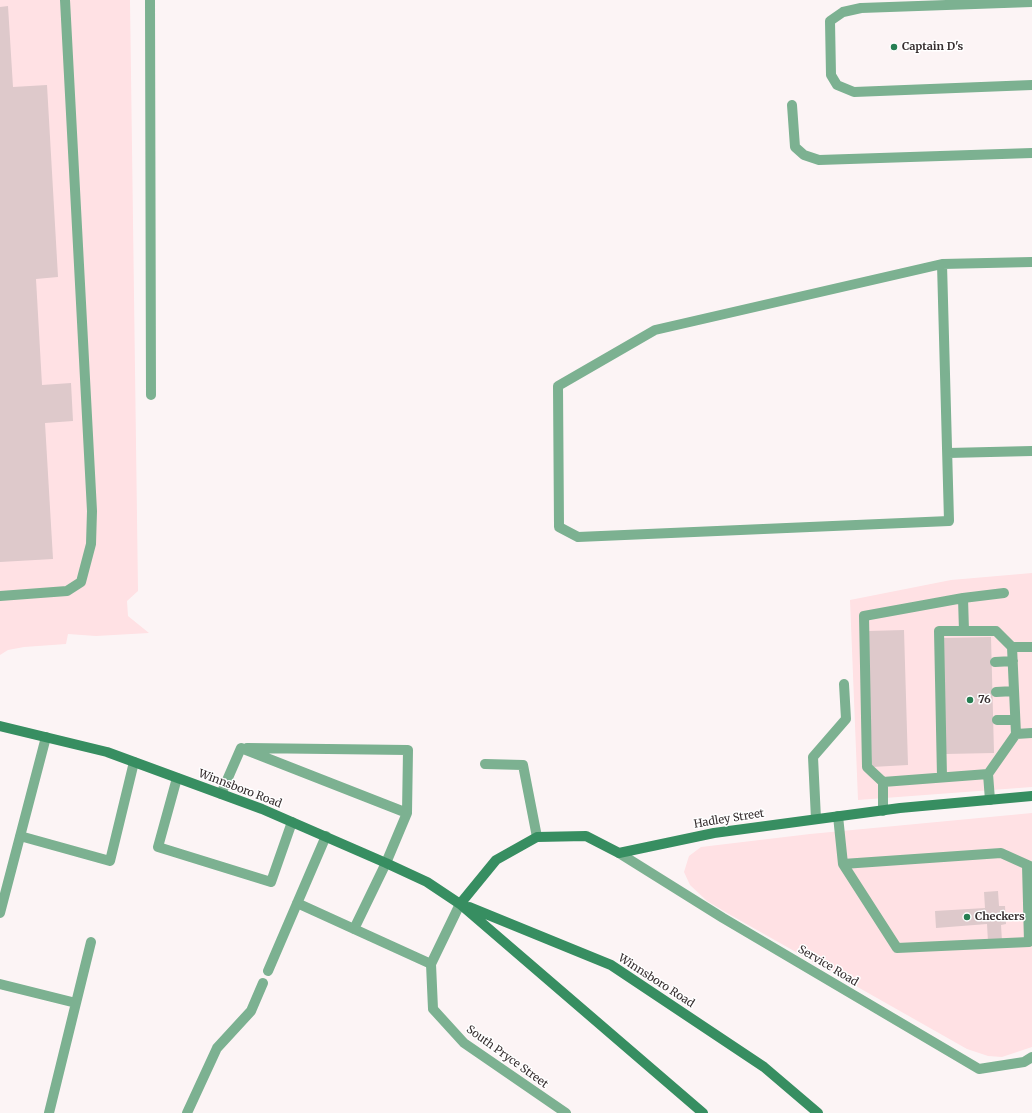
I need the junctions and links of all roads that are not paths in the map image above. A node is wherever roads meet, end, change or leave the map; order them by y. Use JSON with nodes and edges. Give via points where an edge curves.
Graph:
{"nodes":[{"id":1,"x":65,"y":0,"type":"edge"},
{"id":2,"x":150,"y":0,"type":"edge"},
{"id":3,"x":1032,"y":2,"type":"edge"},
{"id":4,"x":1032,"y":85,"type":"edge"},
{"id":5,"x":792,"y":105,"type":"dead end"},
{"id":6,"x":1032,"y":153,"type":"edge"},
{"id":7,"x":1032,"y":262,"type":"edge"},
{"id":8,"x":942,"y":264,"type":"junction"},
{"id":9,"x":151,"y":395,"type":"dead end"},
{"id":10,"x":1032,"y":451,"type":"edge"},
{"id":11,"x":948,"y":453,"type":"junction"},
{"id":12,"x":1004,"y":593,"type":"dead end"},
{"id":13,"x":0,"y":596,"type":"edge"},
{"id":14,"x":963,"y":598,"type":"junction"},
{"id":15,"x":964,"y":631,"type":"junction"},
{"id":16,"x":1032,"y":647,"type":"edge"},
{"id":17,"x":1012,"y":648,"type":"junction"},
{"id":18,"x":1013,"y":661,"type":"junction"},
{"id":19,"x":995,"y":662,"type":"dead end"},
{"id":20,"x":844,"y":684,"type":"dead end"},
{"id":21,"x":996,"y":692,"type":"dead end"},
{"id":22,"x":1014,"y":692,"type":"junction"},
{"id":23,"x":997,"y":720,"type":"dead end"},
{"id":24,"x":1015,"y":720,"type":"junction"},
{"id":25,"x":0,"y":726,"type":"edge"},
{"id":26,"x":1032,"y":733,"type":"edge"},
{"id":27,"x":1016,"y":734,"type":"junction"},
{"id":28,"x":46,"y":737,"type":"junction"},
{"id":29,"x":241,"y":748,"type":"junction"},
{"id":30,"x":134,"y":762,"type":"junction"},
{"id":31,"x":485,"y":764,"type":"dead end"},
{"id":32,"x":988,"y":774,"type":"junction"},
{"id":33,"x":942,"y":777,"type":"junction"},
{"id":34,"x":177,"y":778,"type":"junction"},
{"id":35,"x":882,"y":782,"type":"junction"},
{"id":36,"x":221,"y":794,"type":"junction"},
{"id":37,"x":1032,"y":796,"type":"edge"},
{"id":38,"x":990,"y":800,"type":"junction"},
{"id":39,"x":883,"y":810,"type":"junction"},
{"id":40,"x":407,"y":813,"type":"junction"},
{"id":41,"x":838,"y":816,"type":"junction"},
{"id":42,"x":816,"y":819,"type":"junction"},
{"id":43,"x":292,"y":822,"type":"junction"},
{"id":44,"x":20,"y":836,"type":"junction"},
{"id":45,"x":326,"y":836,"type":"junction"},
{"id":46,"x":537,"y":837,"type":"junction"},
{"id":47,"x":619,"y":853,"type":"junction"},
{"id":48,"x":386,"y":863,"type":"junction"},
{"id":49,"x":843,"y":864,"type":"junction"},
{"id":50,"x":1029,"y":866,"type":"edge"},
{"id":51,"x":297,"y":903,"type":"junction"},
{"id":52,"x":460,"y":904,"type":"junction"},
{"id":53,"x":0,"y":913,"type":"edge"},
{"id":54,"x":354,"y":929,"type":"junction"},
{"id":55,"x":91,"y":942,"type":"dead end"},
{"id":56,"x":431,"y":964,"type":"junction"},
{"id":57,"x":268,"y":971,"type":"dead end"},
{"id":58,"x":263,"y":983,"type":"dead end"},
{"id":59,"x":0,"y":984,"type":"edge"},
{"id":60,"x":76,"y":1003,"type":"junction"},
{"id":61,"x":1032,"y":1057,"type":"edge"},
{"id":62,"x":49,"y":1113,"type":"edge"},
{"id":63,"x":187,"y":1113,"type":"edge"},
{"id":64,"x":566,"y":1113,"type":"edge"},
{"id":65,"x":703,"y":1113,"type":"edge"},
{"id":66,"x":818,"y":1113,"type":"edge"}],
"edges":[{"from":1,"to":13,"type":"street","via":[[92,544],[81,582],[66,591]]},
{"from":2,"to":9,"type":"street"},
{"from":3,"to":4,"type":"street","via":[[861,8],[843,12],[830,21],[831,75],[837,85],[854,92]]},
{"from":5,"to":6,"type":"street","via":[[795,147],[804,155],[819,160]]},
{"from":7,"to":8,"type":"street"},
{"from":8,"to":11,"type":"street"},
{"from":8,"to":11,"type":"street","via":[[655,330],[558,386],[559,526],[578,537],[949,521]]},
{"from":10,"to":11,"type":"street"},
{"from":12,"to":14,"type":"street"},
{"from":14,"to":15,"type":"street"},
{"from":14,"to":35,"type":"street","via":[[864,616],[867,767]]},
{"from":15,"to":17,"type":"street","via":[[996,631]]},
{"from":15,"to":33,"type":"street","via":[[940,631],[945,721]]},
{"from":16,"to":17,"type":"street"},
{"from":17,"to":18,"type":"street"},
{"from":18,"to":19,"type":"street"},
{"from":18,"to":22,"type":"street"},
{"from":20,"to":42,"type":"street","via":[[846,719],[813,757]]},
{"from":21,"to":22,"type":"street"},
{"from":22,"to":24,"type":"street"},
{"from":23,"to":24,"type":"street"},
{"from":24,"to":27,"type":"street"},
{"from":25,"to":28,"type":"main road","name":"Winnsboro Road"},
{"from":26,"to":27,"type":"street"},
{"from":27,"to":32,"type":"street"},
{"from":28,"to":30,"type":"main road","name":"Winnsboro Road","via":[[107,752]]},
{"from":28,"to":44,"type":"street"},
{"from":29,"to":36,"type":"street"},
{"from":29,"to":40,"type":"street"},
{"from":29,"to":40,"type":"street","via":[[408,750]]},
{"from":30,"to":34,"type":"main road","name":"Winnsboro Road"},
{"from":30,"to":44,"type":"street","via":[[110,861]]},
{"from":31,"to":46,"type":"street","via":[[523,764]]},
{"from":32,"to":33,"type":"street"},
{"from":32,"to":38,"type":"street"},
{"from":33,"to":35,"type":"street"},
{"from":34,"to":36,"type":"main road","name":"Winnsboro Road"},
{"from":34,"to":43,"type":"street","via":[[158,847],[271,882]]},
{"from":35,"to":39,"type":"street"},
{"from":36,"to":43,"type":"main road","name":"Winnsboro Road"},
{"from":37,"to":38,"type":"main road","name":"Hadley Street"},
{"from":38,"to":39,"type":"main road","name":"Hadley Street"},
{"from":39,"to":41,"type":"main road","name":"Hadley Street"},
{"from":40,"to":48,"type":"street"},
{"from":41,"to":42,"type":"main road","name":"Hadley Street"},
{"from":41,"to":49,"type":"street"},
{"from":42,"to":47,"type":"main road","name":"Hadley Street","via":[[714,832]]},
{"from":43,"to":45,"type":"main road","name":"Winnsboro Road"},
{"from":44,"to":53,"type":"street"},
{"from":45,"to":48,"type":"main road","name":"Winnsboro Road"},
{"from":45,"to":51,"type":"street"},
{"from":46,"to":47,"type":"main road","via":[[586,836]]},
{"from":46,"to":52,"type":"main road","via":[[496,860]]},
{"from":47,"to":61,"type":"street","name":"Service Road","via":[[723,918],[979,1069],[1024,1062]]},
{"from":48,"to":52,"type":"main road","name":"Winnsboro Road","via":[[427,882]]},
{"from":48,"to":54,"type":"street"},
{"from":49,"to":50,"type":"street","via":[[1001,853]]},
{"from":49,"to":50,"type":"street","via":[[897,948],[1029,942]]},
{"from":51,"to":54,"type":"street"},
{"from":51,"to":57,"type":"street"},
{"from":52,"to":56,"type":"street","name":"South Pryce Street"},
{"from":52,"to":65,"type":"main road","name":"Winnsboro Road"},
{"from":52,"to":66,"type":"main road","name":"Winnsboro Road","via":[[611,965],[764,1067]]},
{"from":54,"to":56,"type":"street"},
{"from":55,"to":60,"type":"street"},
{"from":56,"to":64,"type":"street","name":"South Pryce Street","via":[[433,1009],[464,1043]]},
{"from":58,"to":63,"type":"street","via":[[251,1011],[217,1048]]},
{"from":59,"to":60,"type":"street"},
{"from":60,"to":62,"type":"street"}]}
